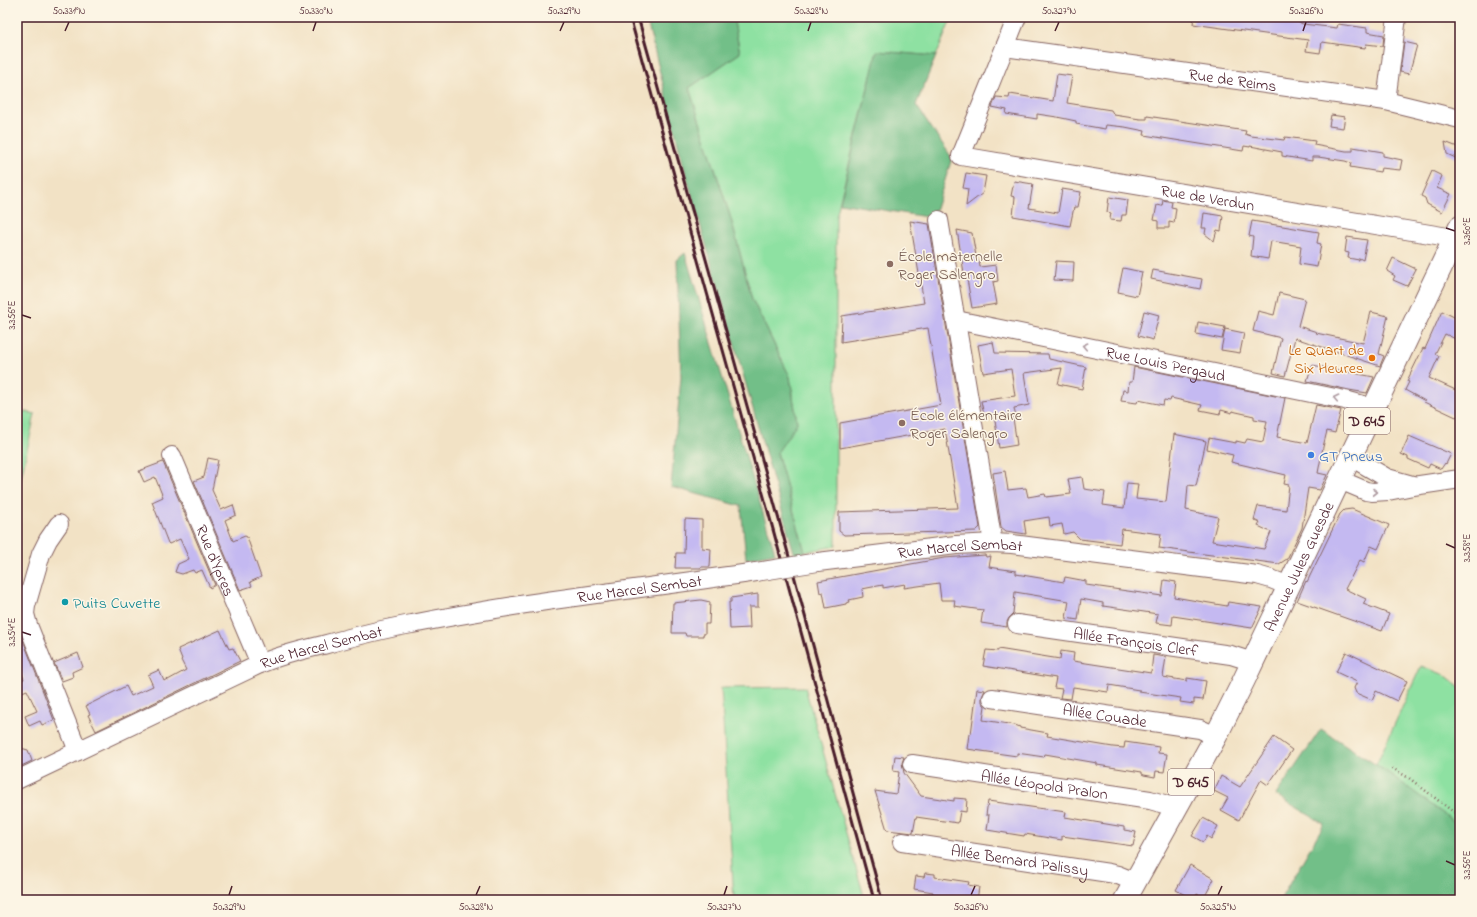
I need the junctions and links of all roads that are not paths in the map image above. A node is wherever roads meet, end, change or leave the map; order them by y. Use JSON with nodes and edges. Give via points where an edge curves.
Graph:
{"nodes":[{"id":1,"x":1017,"y":17,"type":"edge"},
{"id":2,"x":1397,"y":17,"type":"edge"},
{"id":3,"x":1005,"y":47,"type":"junction"},
{"id":4,"x":1386,"y":101,"type":"junction"},
{"id":5,"x":1460,"y":119,"type":"edge"},
{"id":6,"x":939,"y":220,"type":"dead end"},
{"id":7,"x":1458,"y":234,"type":"edge"},
{"id":8,"x":956,"y":320,"type":"junction"},
{"id":9,"x":1373,"y":409,"type":"junction"},
{"id":10,"x":172,"y":456,"type":"dead end"},
{"id":11,"x":1351,"y":457,"type":"junction"},
{"id":12,"x":1460,"y":479,"type":"edge"},
{"id":13,"x":1340,"y":480,"type":"junction"},
{"id":14,"x":1413,"y":486,"type":"junction"},
{"id":15,"x":59,"y":524,"type":"dead end"},
{"id":16,"x":993,"y":543,"type":"junction"},
{"id":17,"x":1289,"y":586,"type":"junction"},
{"id":18,"x":1017,"y":624,"type":"dead end"},
{"id":19,"x":1253,"y":662,"type":"junction"},
{"id":20,"x":260,"y":664,"type":"junction"},
{"id":21,"x":992,"y":698,"type":"dead end"},
{"id":22,"x":1216,"y":736,"type":"junction"},
{"id":23,"x":78,"y":751,"type":"junction"},
{"id":24,"x":912,"y":764,"type":"dead end"},
{"id":25,"x":17,"y":780,"type":"edge"},
{"id":26,"x":1175,"y":809,"type":"junction"},
{"id":27,"x":902,"y":842,"type":"dead end"},
{"id":28,"x":1130,"y":891,"type":"edge"}],
"edges":[{"from":1,"to":3,"type":"street"},
{"from":2,"to":4,"type":"street"},
{"from":3,"to":4,"type":"street","name":"Rue de Reims"},
{"from":3,"to":7,"type":"street","name":"Rue de Verdun","via":[[961,156]]},
{"from":4,"to":5,"type":"street","name":"Rue de Reims"},
{"from":6,"to":8,"type":"street"},
{"from":7,"to":9,"type":"main road","name":"Avenue Jules Guesde","number":"D 645"},
{"from":9,"to":8,"type":"street","name":"Rue Louis Pergaud","one_way":true,"via":[[1345,400]]},
{"from":8,"to":16,"type":"street"},
{"from":9,"to":11,"type":"main road","name":"Avenue Jules Guesde","number":"D 645"},
{"from":10,"to":20,"type":"street","name":"Rue d'Ypres"},
{"from":11,"to":13,"type":"main road","name":"Avenue Jules Guesde","number":"D 645"},
{"from":11,"to":14,"type":"street","via":[[1387,478]]},
{"from":12,"to":14,"type":"street"},
{"from":13,"to":14,"type":"street","one_way":true,"via":[[1372,492]]},
{"from":13,"to":17,"type":"main road","name":"Avenue Jules Guesde","number":"D 645"},
{"from":15,"to":23,"type":"street","via":[[41,554],[25,614]]},
{"from":16,"to":17,"type":"street","name":"Rue Marcel Sembat","via":[[1257,575]]},
{"from":16,"to":20,"type":"street","name":"Rue Marcel Sembat","bridge":true,"via":[[956,545],[818,562],[455,615],[360,635]]},
{"from":17,"to":19,"type":"main road","name":"Avenue Jules Guesde","number":"D 645"},
{"from":18,"to":19,"type":"street","name":"Allée François Clerf","via":[[1231,655]]},
{"from":19,"to":22,"type":"main road","name":"Avenue Jules Guesde","number":"D 645"},
{"from":20,"to":23,"type":"street","name":"Rue Marcel Sembat"},
{"from":21,"to":22,"type":"street","name":"Allée Couade","via":[[1200,729]]},
{"from":22,"to":26,"type":"main road","name":"Avenue Jules Guesde","number":"D 645"},
{"from":23,"to":25,"type":"street","name":"Rue Marcel Sembat"},
{"from":24,"to":26,"type":"street","name":"Allée Léopold Pralon","via":[[1150,800]]},
{"from":26,"to":28,"type":"main road","name":"Avenue Jules Guesde","number":"D 645"},
{"from":27,"to":28,"type":"street","name":"Allée Bernard Palissy","via":[[1118,874]]}]}
